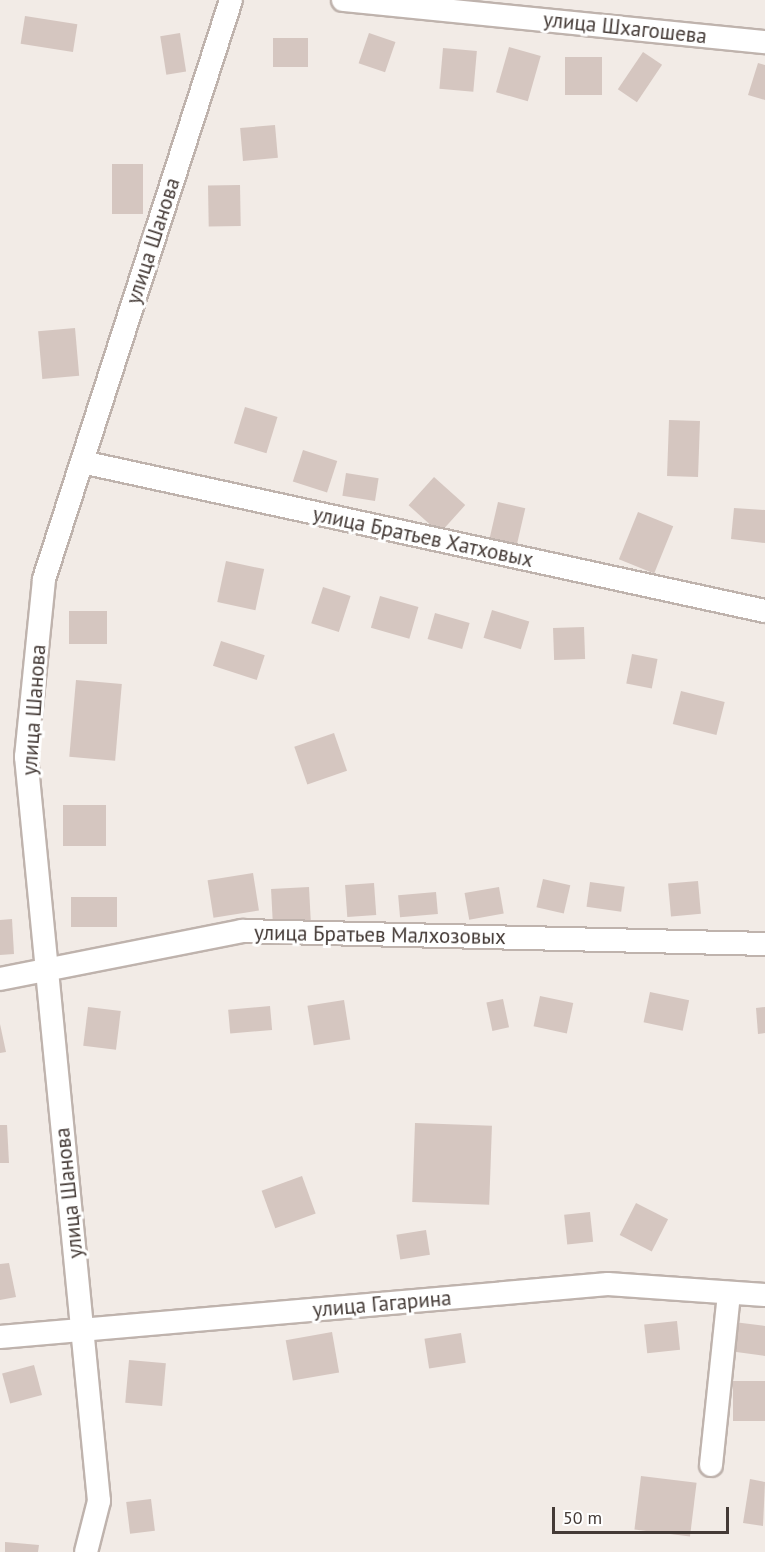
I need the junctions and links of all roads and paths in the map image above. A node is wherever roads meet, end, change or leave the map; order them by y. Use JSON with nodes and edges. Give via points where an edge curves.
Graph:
{"nodes":[{"id":1,"x":231,"y":0,"type":"edge"},
{"id":2,"x":343,"y":0,"type":"edge"},
{"id":3,"x":765,"y":42,"type":"edge"},
{"id":4,"x":82,"y":462,"type":"junction"},
{"id":5,"x":765,"y":610,"type":"edge"},
{"id":6,"x":765,"y":944,"type":"edge"},
{"id":7,"x":47,"y":972,"type":"junction"},
{"id":8,"x":0,"y":979,"type":"edge"},
{"id":9,"x":729,"y":1293,"type":"junction"},
{"id":10,"x":765,"y":1295,"type":"edge"},
{"id":11,"x":82,"y":1330,"type":"junction"},
{"id":12,"x":0,"y":1337,"type":"edge"},
{"id":13,"x":711,"y":1465,"type":"dead end"},
{"id":14,"x":86,"y":1552,"type":"edge"}],
"edges":[{"from":1,"to":4,"type":"street","name":"улица Шанова"},
{"from":2,"to":3,"type":"street","name":"улица Шхагошева"},
{"from":4,"to":5,"type":"street","name":"улица Братьев Хатховых"},
{"from":4,"to":7,"type":"street","name":"улица Шанова","via":[[44,579],[26,757]]},
{"from":6,"to":7,"type":"street","name":"улица Братьев Малхозовых","via":[[242,931]]},
{"from":7,"to":8,"type":"street","name":"улица Братьев Малхозовых"},
{"from":7,"to":11,"type":"street","name":"улица Шанова"},
{"from":9,"to":10,"type":"street","name":"улица Гагарина"},
{"from":9,"to":11,"type":"street","name":"улица Гагарина","via":[[608,1284]]},
{"from":9,"to":13,"type":"street"},
{"from":11,"to":12,"type":"street","name":"улица Гагарина"},
{"from":11,"to":14,"type":"street","name":"улица Шанова","via":[[99,1501]]}]}
